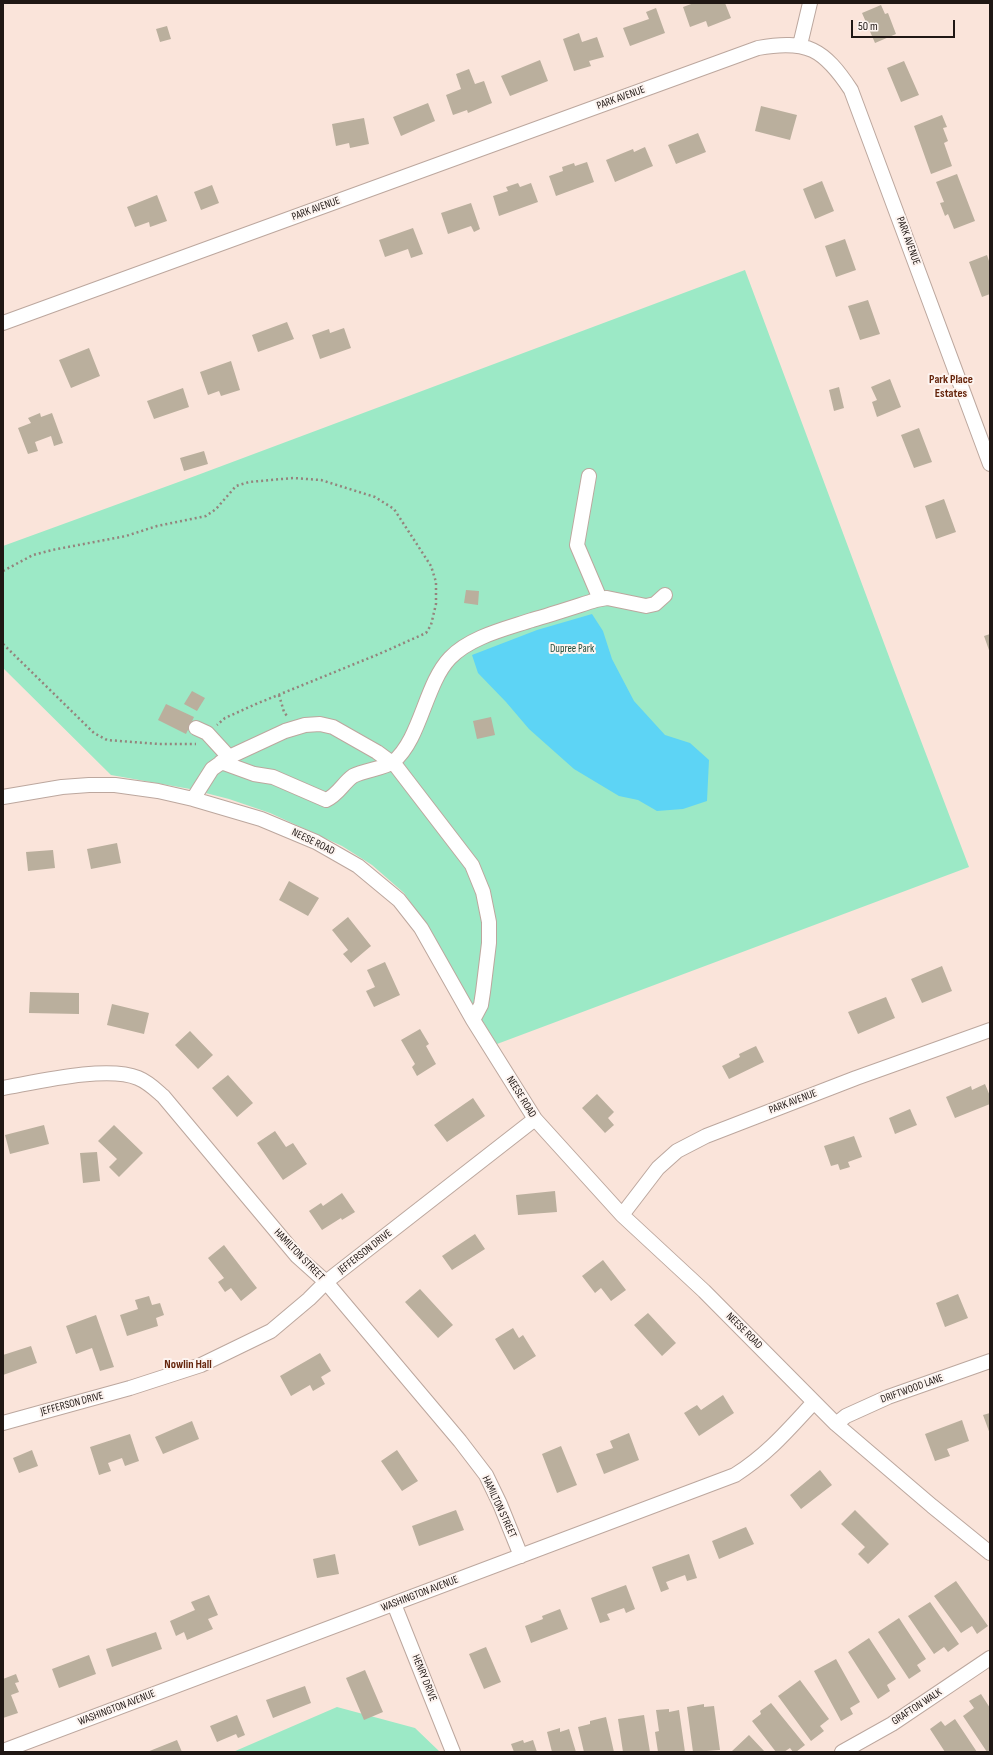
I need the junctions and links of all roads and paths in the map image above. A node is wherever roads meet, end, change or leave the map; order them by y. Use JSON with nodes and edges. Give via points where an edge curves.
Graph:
{"nodes":[{"id":1,"x":810,"y":3,"type":"edge"},
{"id":2,"x":800,"y":45,"type":"junction"},
{"id":3,"x":3,"y":323,"type":"edge"},
{"id":4,"x":990,"y":464,"type":"edge"},
{"id":5,"x":589,"y":476,"type":"dead end"},
{"id":6,"x":3,"y":571,"type":"edge"},
{"id":7,"x":665,"y":595,"type":"dead end"},
{"id":8,"x":600,"y":599,"type":"junction"},
{"id":9,"x":3,"y":644,"type":"edge"},
{"id":10,"x":279,"y":695,"type":"junction"},
{"id":11,"x":296,"y":728,"type":"junction"},
{"id":12,"x":202,"y":731,"type":"junction"},
{"id":13,"x":225,"y":759,"type":"junction"},
{"id":14,"x":392,"y":763,"type":"junction"},
{"id":15,"x":3,"y":797,"type":"edge"},
{"id":16,"x":193,"y":799,"type":"junction"},
{"id":17,"x":473,"y":1020,"type":"junction"},
{"id":18,"x":990,"y":1030,"type":"edge"},
{"id":19,"x":3,"y":1088,"type":"edge"},
{"id":20,"x":535,"y":1119,"type":"junction"},
{"id":21,"x":622,"y":1215,"type":"junction"},
{"id":22,"x":326,"y":1282,"type":"junction"},
{"id":23,"x":990,"y":1360,"type":"edge"},
{"id":24,"x":814,"y":1402,"type":"junction"},
{"id":25,"x":3,"y":1423,"type":"edge"},
{"id":26,"x":836,"y":1424,"type":"junction"},
{"id":27,"x":990,"y":1553,"type":"edge"},
{"id":28,"x":521,"y":1556,"type":"junction"},
{"id":29,"x":394,"y":1604,"type":"junction"},
{"id":30,"x":990,"y":1658,"type":"edge"},
{"id":31,"x":3,"y":1751,"type":"edge"},
{"id":32,"x":453,"y":1752,"type":"edge"},
{"id":33,"x":842,"y":1752,"type":"edge"}],
"edges":[{"from":1,"to":2,"type":"street"},
{"from":2,"to":3,"type":"street","name":"PARK AVENUE","via":[[770,46],[747,52]]},
{"from":2,"to":4,"type":"street","name":"PARK AVENUE","via":[[828,60],[838,69],[851,90]]},
{"from":5,"to":8,"type":"street","via":[[578,544]]},
{"from":6,"to":10,"type":"path","via":[[33,555],[206,516],[216,509],[236,486],[249,482],[293,478],[321,480],[375,497],[394,509],[430,566],[436,582],[436,604],[431,625],[426,633],[416,638]]},
{"from":7,"to":8,"type":"street","via":[[655,604],[646,606],[607,598]]},
{"from":8,"to":14,"type":"street","via":[[487,636],[450,658],[438,676],[404,750]]},
{"from":9,"to":12,"type":"path","via":[[94,733],[107,740],[199,744]]},
{"from":10,"to":11,"type":"path","via":[[284,712]]},
{"from":10,"to":12,"type":"path","via":[[224,718]]},
{"from":11,"to":13,"type":"street"},
{"from":11,"to":14,"type":"street","via":[[320,724],[333,727]]},
{"from":12,"to":13,"type":"street"},
{"from":13,"to":14,"type":"street","via":[[254,774],[273,777],[326,800],[334,797],[352,777]]},
{"from":13,"to":16,"type":"street","via":[[212,769]]},
{"from":14,"to":17,"type":"street","via":[[472,865],[483,892],[489,922],[489,943],[481,1005]]},
{"from":15,"to":16,"type":"street","name":"NEESE ROAD","via":[[62,787],[115,785]]},
{"from":16,"to":17,"type":"street","name":"NEESE ROAD","via":[[261,819],[316,842],[358,866],[399,900],[421,928]]},
{"from":17,"to":20,"type":"street","name":"NEESE ROAD"},
{"from":18,"to":21,"type":"street","name":"PARK AVENUE","via":[[849,1080],[706,1136],[677,1151],[658,1168]]},
{"from":19,"to":22,"type":"street","name":"HAMILTON STREET","via":[[88,1074],[116,1073],[138,1078],[149,1084],[189,1126],[297,1256]]},
{"from":20,"to":21,"type":"street","name":"NEESE ROAD"},
{"from":20,"to":22,"type":"street","name":"JEFFERSON DRIVE"},
{"from":21,"to":24,"type":"street","name":"NEESE ROAD","via":[[704,1291]]},
{"from":22,"to":25,"type":"street","name":"JEFFERSON DRIVE","via":[[271,1331],[201,1365],[130,1388]]},
{"from":22,"to":28,"type":"street","name":"HAMILTON STREET","via":[[486,1475]]},
{"from":23,"to":26,"type":"street","name":"DRIFTWOOD LANE","via":[[888,1397],[846,1416]]},
{"from":24,"to":26,"type":"street","name":"NEESE ROAD"},
{"from":24,"to":28,"type":"street","name":"WASHINGTON AVENUE","via":[[771,1449],[736,1475]]},
{"from":26,"to":27,"type":"street","name":"NEESE ROAD"},
{"from":28,"to":29,"type":"street","name":"WASHINGTON AVENUE"},
{"from":29,"to":31,"type":"street","name":"WASHINGTON AVENUE"},
{"from":29,"to":32,"type":"street","name":"HENRY DRIVE"},
{"from":30,"to":33,"type":"street","name":"GRAFTON WALK","via":[[892,1724]]}]}
